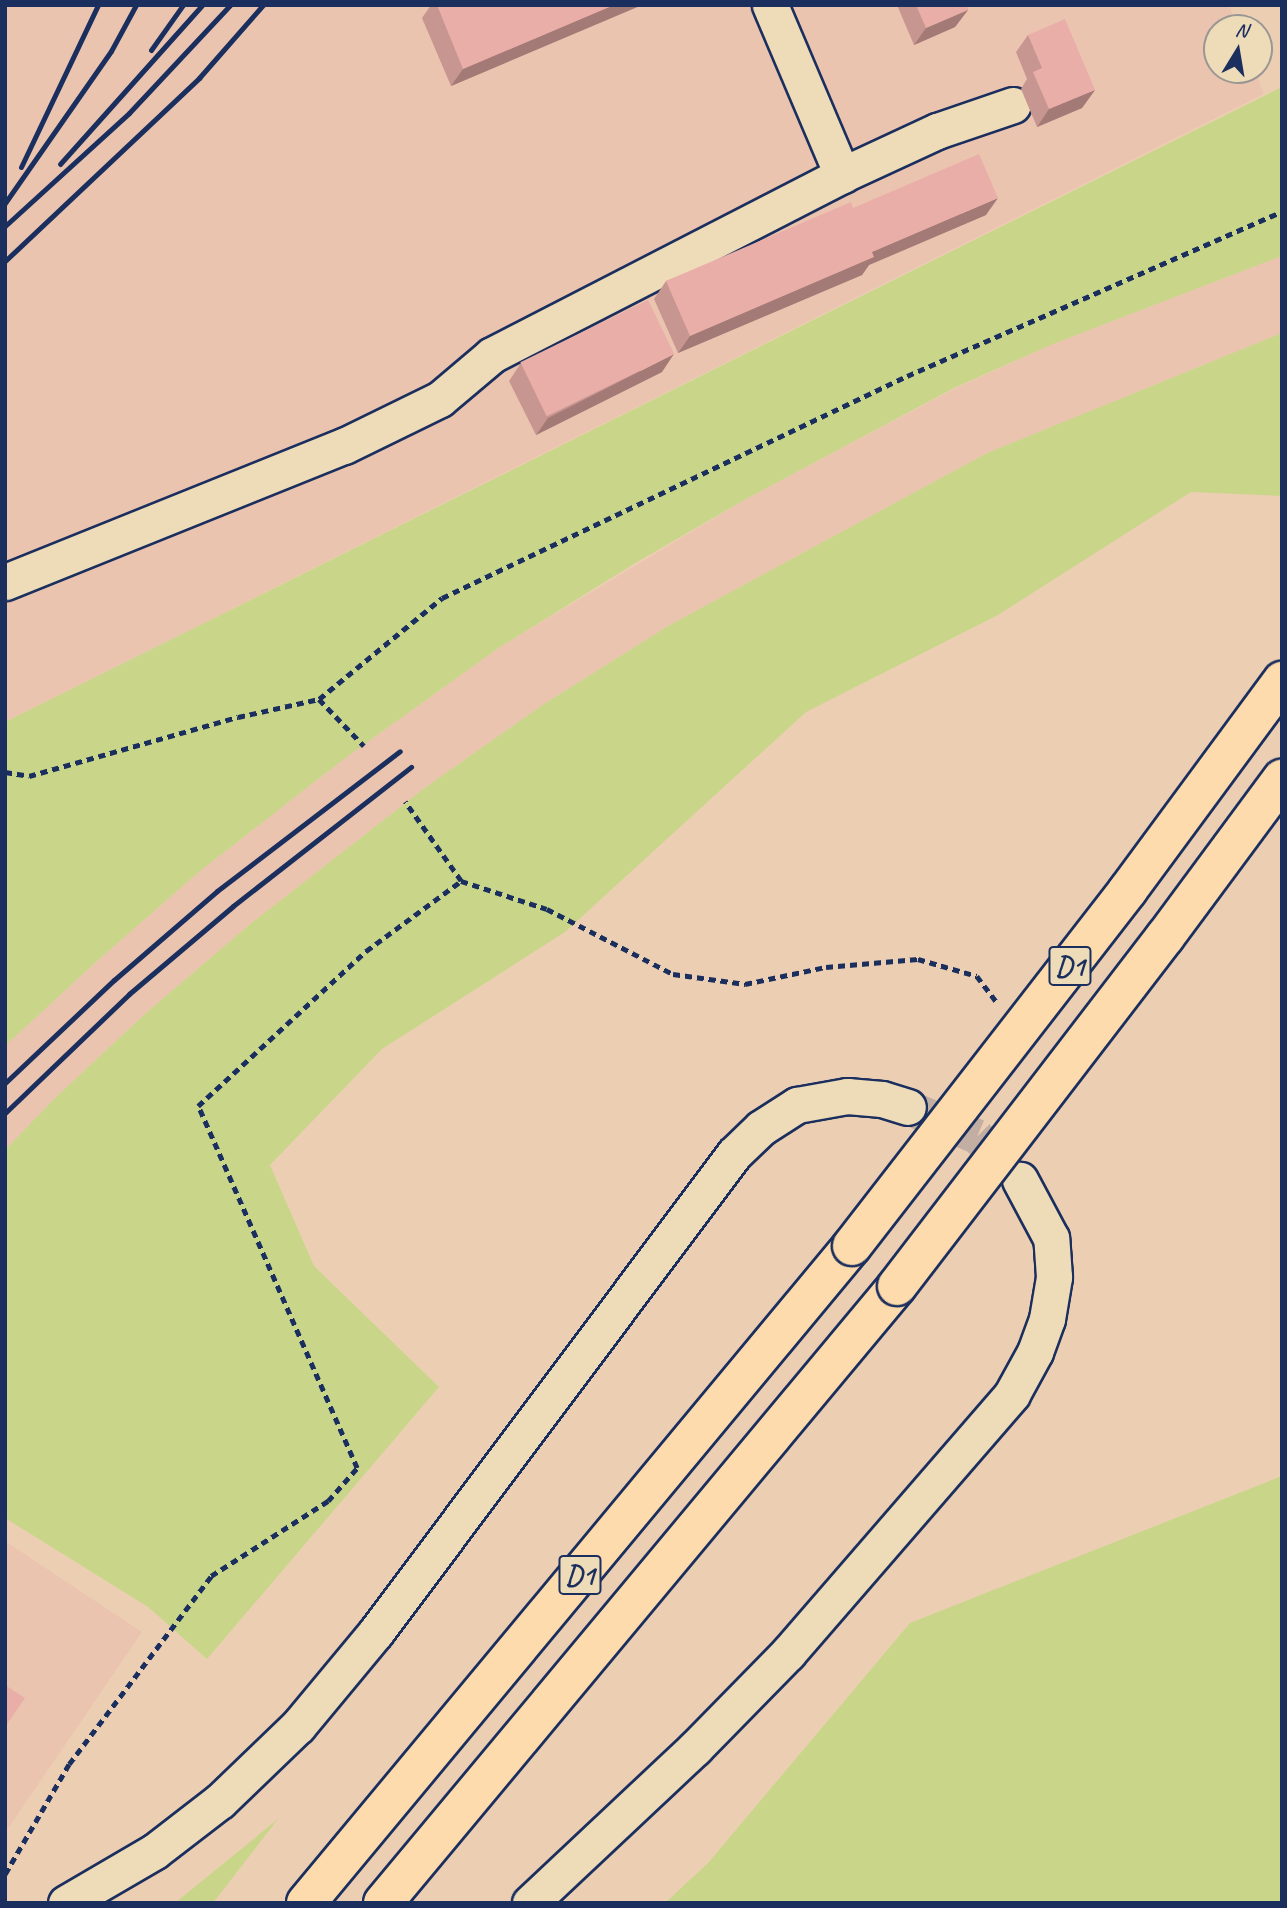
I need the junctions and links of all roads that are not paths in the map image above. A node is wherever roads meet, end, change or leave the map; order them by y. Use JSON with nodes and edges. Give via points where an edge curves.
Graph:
{"nodes":[{"id":1,"x":770,"y":5,"type":"edge"},
{"id":2,"x":1013,"y":105,"type":"dead end"},
{"id":3,"x":842,"y":175,"type":"junction"},
{"id":4,"x":5,"y":582,"type":"edge"},
{"id":5,"x":1282,"y":681,"type":"edge"},
{"id":6,"x":1282,"y":779,"type":"edge"},
{"id":7,"x":908,"y":1107,"type":"tunnel mouth"},
{"id":8,"x":1020,"y":1180,"type":"tunnel mouth"},
{"id":9,"x":66,"y":1903,"type":"edge"},
{"id":10,"x":306,"y":1903,"type":"edge"},
{"id":11,"x":383,"y":1903,"type":"edge"},
{"id":12,"x":530,"y":1903,"type":"edge"}],
"edges":[{"from":1,"to":3,"type":"lane"},
{"from":2,"to":3,"type":"lane","via":[[937,131]]},
{"from":3,"to":4,"type":"lane","via":[[492,355],[440,399],[344,446]]},
{"from":5,"to":10,"type":"highway","number":"D1","bridge":true,"via":[[1128,890],[852,1246]]},
{"from":6,"to":11,"type":"highway","number":"D1","bridge":true,"via":[[897,1286]]},
{"from":7,"to":9,"type":"lane","via":[[847,1096],[797,1105],[761,1128],[734,1154],[376,1632],[299,1726],[220,1801],[155,1851]]},
{"from":8,"to":12,"type":"lane","via":[[1051,1238],[1054,1277],[1047,1319],[1013,1394],[788,1653],[695,1748]]}]}
